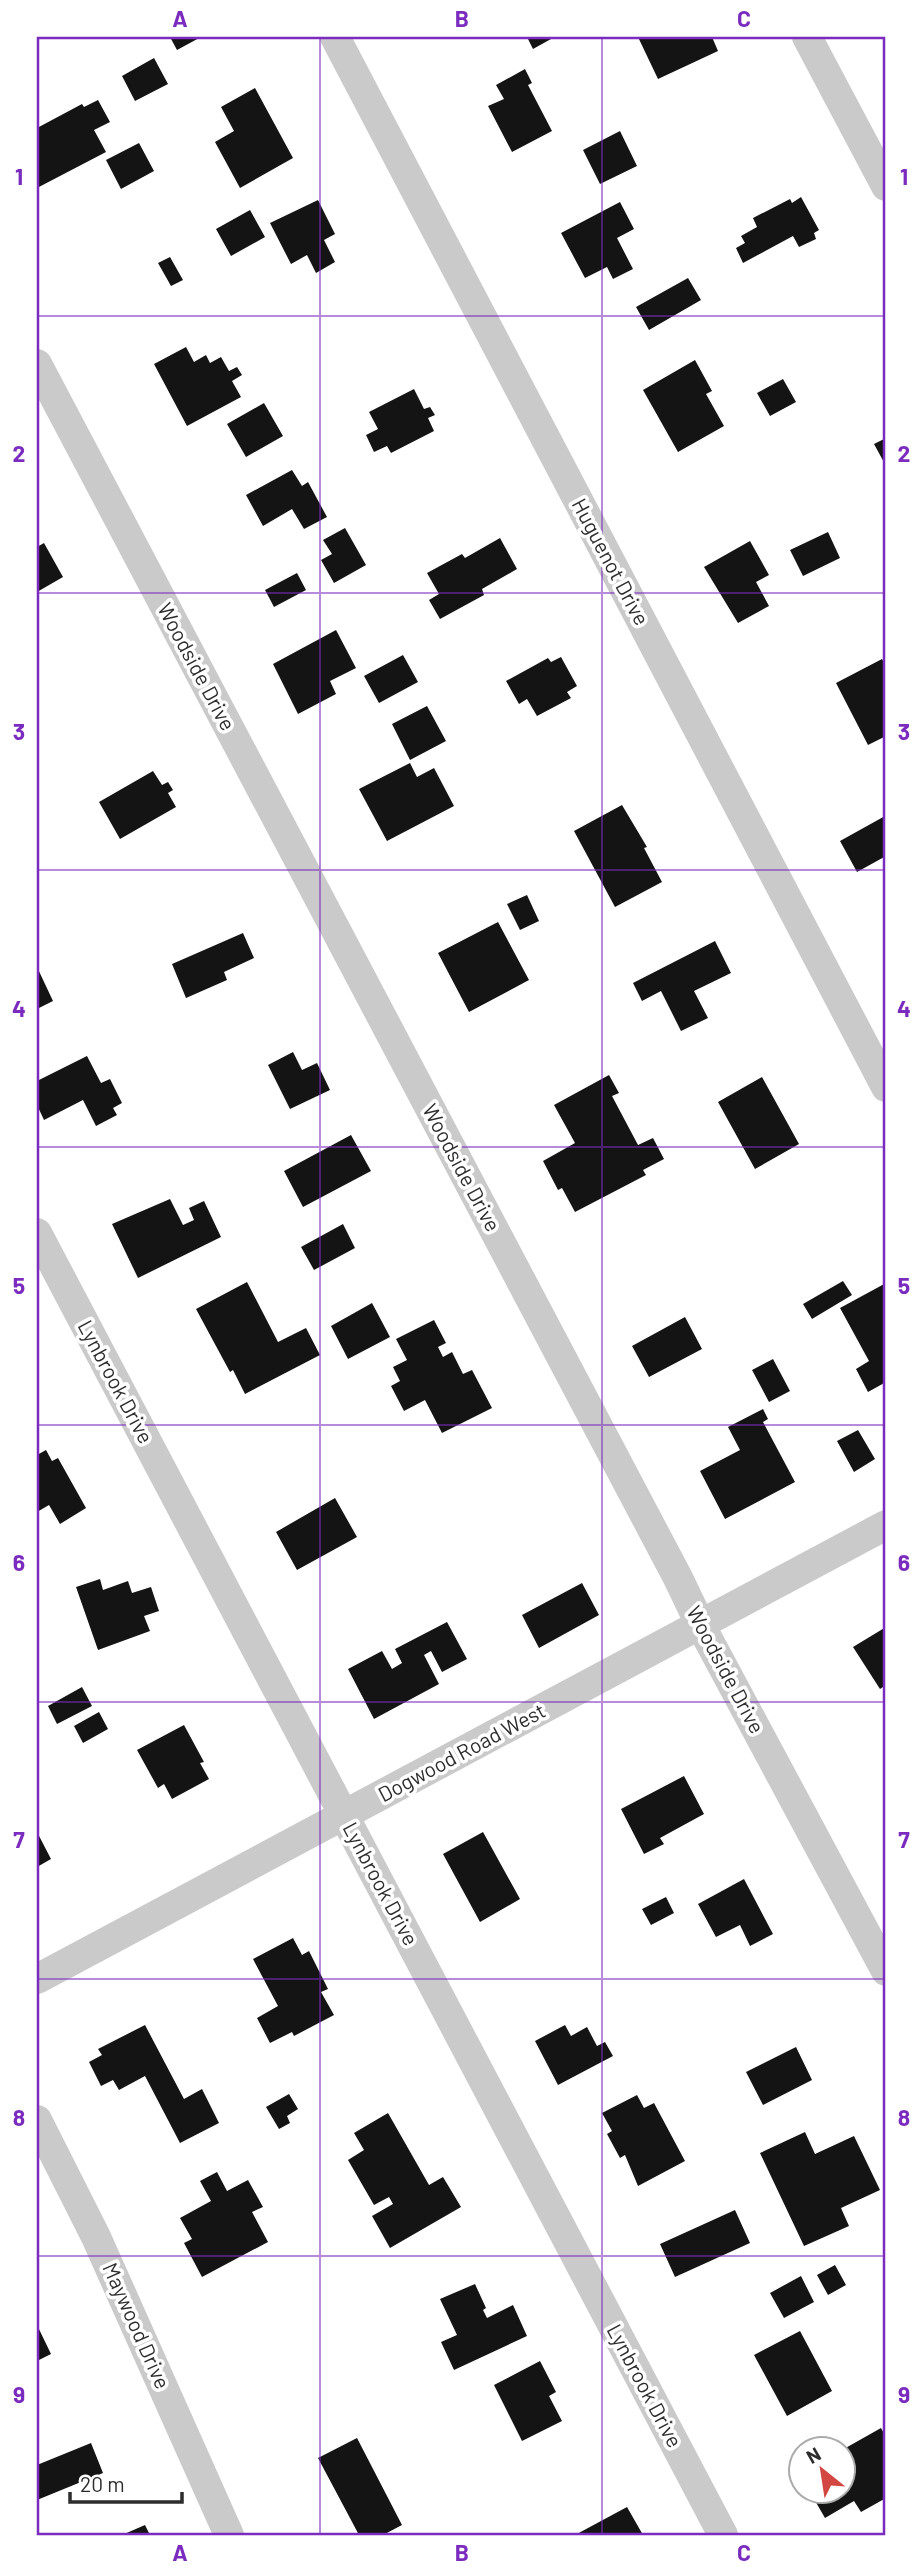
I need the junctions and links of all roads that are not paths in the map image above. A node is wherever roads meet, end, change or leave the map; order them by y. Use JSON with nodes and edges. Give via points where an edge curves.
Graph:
{"nodes":[{"id":1,"x":335,"y":37,"type":"edge"},
{"id":2,"x":807,"y":37,"type":"edge"},
{"id":3,"x":886,"y":186,"type":"edge"},
{"id":4,"x":37,"y":364,"type":"edge"},
{"id":5,"x":886,"y":1087,"type":"edge"},
{"id":6,"x":37,"y":1233,"type":"edge"},
{"id":7,"x":886,"y":1525,"type":"edge"},
{"id":8,"x":701,"y":1626,"type":"junction"},
{"id":9,"x":344,"y":1816,"type":"junction"},
{"id":10,"x":886,"y":1971,"type":"edge"},
{"id":11,"x":37,"y":1979,"type":"edge"},
{"id":12,"x":37,"y":2120,"type":"edge"},
{"id":13,"x":229,"y":2535,"type":"edge"},
{"id":14,"x":723,"y":2535,"type":"edge"}],
"edges":[{"from":1,"to":5,"type":"street","name":"Huguenot Drive"},
{"from":2,"to":3,"type":"street"},
{"from":4,"to":8,"type":"street","name":"Woodside Drive"},
{"from":6,"to":9,"type":"street","name":"Lynbrook Drive"},
{"from":7,"to":8,"type":"street","name":"Dogwood Road West"},
{"from":8,"to":9,"type":"street","name":"Dogwood Road West"},
{"from":8,"to":10,"type":"street","name":"Woodside Drive"},
{"from":9,"to":11,"type":"street","name":"Dogwood Road West"},
{"from":9,"to":14,"type":"street","name":"Lynbrook Drive"},
{"from":12,"to":13,"type":"street","name":"Maywood Drive","via":[[96,2237]]}]}
